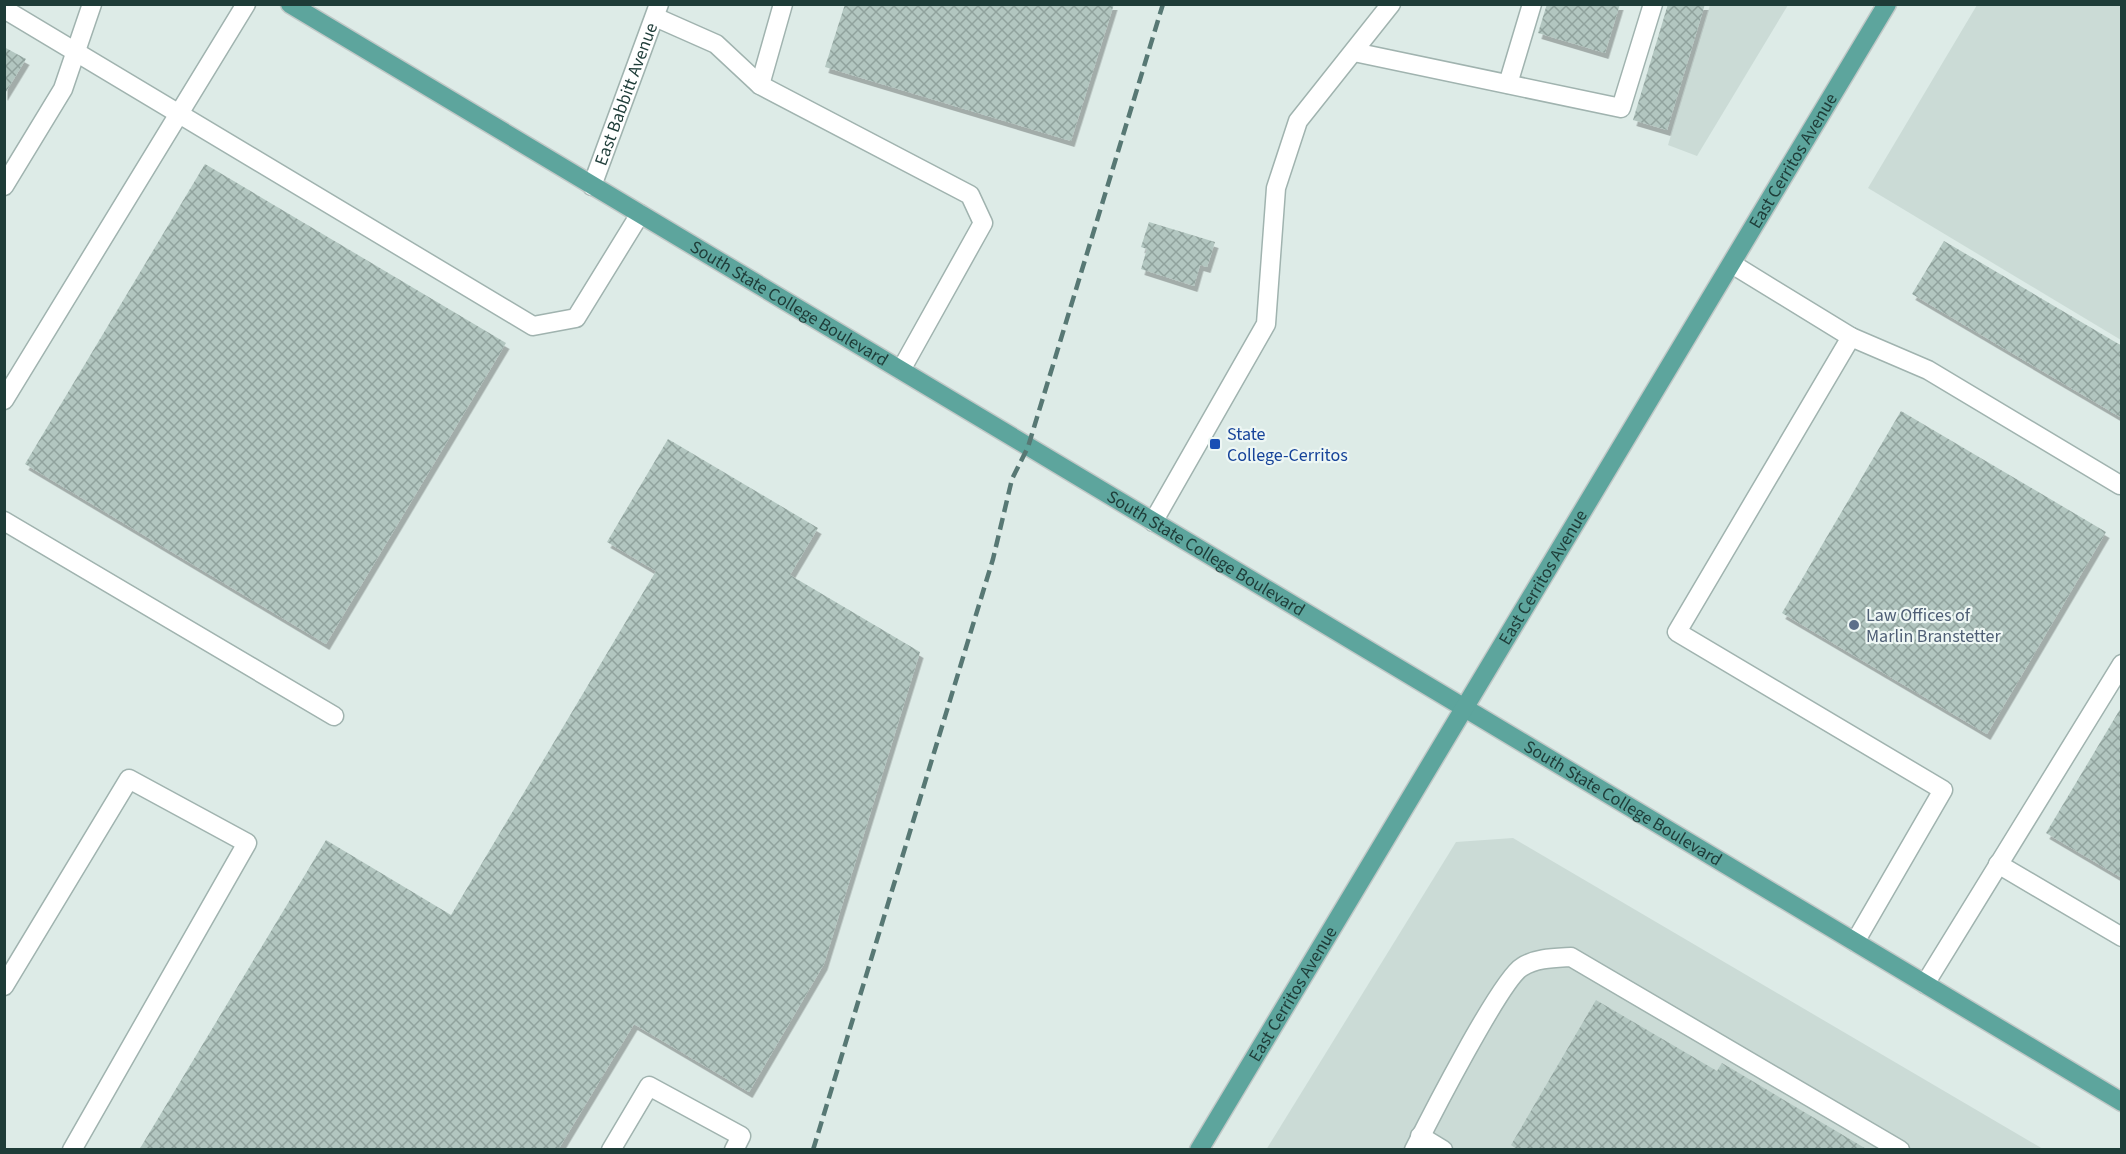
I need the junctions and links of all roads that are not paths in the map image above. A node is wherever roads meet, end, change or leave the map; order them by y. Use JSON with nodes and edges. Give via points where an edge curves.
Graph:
{"nodes":[{"id":1,"x":92,"y":4,"type":"edge"},
{"id":2,"x":246,"y":4,"type":"edge"},
{"id":3,"x":290,"y":4,"type":"edge"},
{"id":4,"x":783,"y":4,"type":"edge"},
{"id":5,"x":1391,"y":4,"type":"edge"},
{"id":6,"x":1532,"y":4,"type":"edge"},
{"id":7,"x":1653,"y":4,"type":"edge"},
{"id":8,"x":1887,"y":4,"type":"edge"},
{"id":9,"x":4,"y":9,"type":"edge"},
{"id":10,"x":657,"y":11,"type":"edge"},
{"id":11,"x":76,"y":52,"type":"junction"},
{"id":12,"x":1354,"y":52,"type":"junction"},
{"id":13,"x":1508,"y":84,"type":"junction"},
{"id":14,"x":759,"y":85,"type":"junction"},
{"id":15,"x":181,"y":115,"type":"junction"},
{"id":16,"x":4,"y":186,"type":"edge"},
{"id":17,"x":592,"y":186,"type":"junction"},
{"id":18,"x":640,"y":214,"type":"junction"},
{"id":19,"x":1732,"y":264,"type":"junction"},
{"id":20,"x":1851,"y":337,"type":"junction"},
{"id":21,"x":901,"y":370,"type":"junction"},
{"id":22,"x":4,"y":400,"type":"edge"},
{"id":23,"x":2120,"y":485,"type":"dead end"},
{"id":24,"x":4,"y":521,"type":"edge"},
{"id":25,"x":1153,"y":522,"type":"junction"},
{"id":26,"x":2121,"y":664,"type":"edge"},
{"id":27,"x":1465,"y":708,"type":"junction"},
{"id":28,"x":334,"y":716,"type":"dead end"},
{"id":29,"x":1998,"y":864,"type":"junction"},
{"id":30,"x":2121,"y":937,"type":"edge"},
{"id":31,"x":1856,"y":942,"type":"junction"},
{"id":32,"x":1925,"y":984,"type":"junction"},
{"id":33,"x":4,"y":986,"type":"edge"},
{"id":34,"x":2121,"y":1102,"type":"edge"},
{"id":35,"x":1417,"y":1143,"type":"edge"},
{"id":36,"x":72,"y":1149,"type":"edge"},
{"id":37,"x":611,"y":1149,"type":"edge"},
{"id":38,"x":734,"y":1149,"type":"edge"},
{"id":39,"x":1198,"y":1149,"type":"edge"},
{"id":40,"x":1443,"y":1149,"type":"edge"},
{"id":41,"x":1900,"y":1149,"type":"edge"}],
"edges":[{"from":1,"to":11,"type":"street"},
{"from":2,"to":15,"type":"street"},
{"from":3,"to":17,"type":"main road","name":"South State College Boulevard"},
{"from":4,"to":14,"type":"street"},
{"from":5,"to":12,"type":"street"},
{"from":6,"to":13,"type":"street"},
{"from":7,"to":13,"type":"street","via":[[1621,108]]},
{"from":8,"to":19,"type":"main road","name":"East Cerritos Avenue"},
{"from":9,"to":11,"type":"street"},
{"from":10,"to":14,"type":"street","via":[[716,44]]},
{"from":10,"to":17,"type":"street","name":"East Babbitt Avenue"},
{"from":11,"to":15,"type":"street"},
{"from":11,"to":16,"type":"street","via":[[63,89]]},
{"from":12,"to":13,"type":"street"},
{"from":12,"to":25,"type":"street","via":[[1298,121],[1276,188],[1266,324]]},
{"from":14,"to":21,"type":"street","via":[[970,195],[983,223]]},
{"from":15,"to":18,"type":"street","via":[[533,326],[576,318]]},
{"from":15,"to":22,"type":"street"},
{"from":17,"to":18,"type":"main road","name":"South State College Boulevard"},
{"from":18,"to":21,"type":"main road","name":"South State College Boulevard"},
{"from":19,"to":20,"type":"street"},
{"from":19,"to":27,"type":"main road","name":"East Cerritos Avenue"},
{"from":20,"to":23,"type":"street","via":[[1928,370]]},
{"from":20,"to":31,"type":"street","via":[[1677,632],[1943,790]]},
{"from":21,"to":25,"type":"main road","name":"South State College Boulevard"},
{"from":24,"to":28,"type":"street"},
{"from":25,"to":27,"type":"main road","name":"South State College Boulevard"},
{"from":26,"to":29,"type":"street"},
{"from":27,"to":31,"type":"main road","name":"South State College Boulevard"},
{"from":27,"to":39,"type":"main road","name":"East Cerritos Avenue"},
{"from":29,"to":30,"type":"street"},
{"from":29,"to":32,"type":"street"},
{"from":31,"to":32,"type":"main road","name":"South State College Boulevard"},
{"from":32,"to":34,"type":"main road","name":"South State College Boulevard"},
{"from":33,"to":36,"type":"street","via":[[129,779],[247,843]]},
{"from":35,"to":40,"type":"street"},
{"from":35,"to":41,"type":"street","via":[[1498,996],[1520,968],[1547,958],[1571,957]]},
{"from":37,"to":38,"type":"street","via":[[649,1086],[741,1136]]}]}
